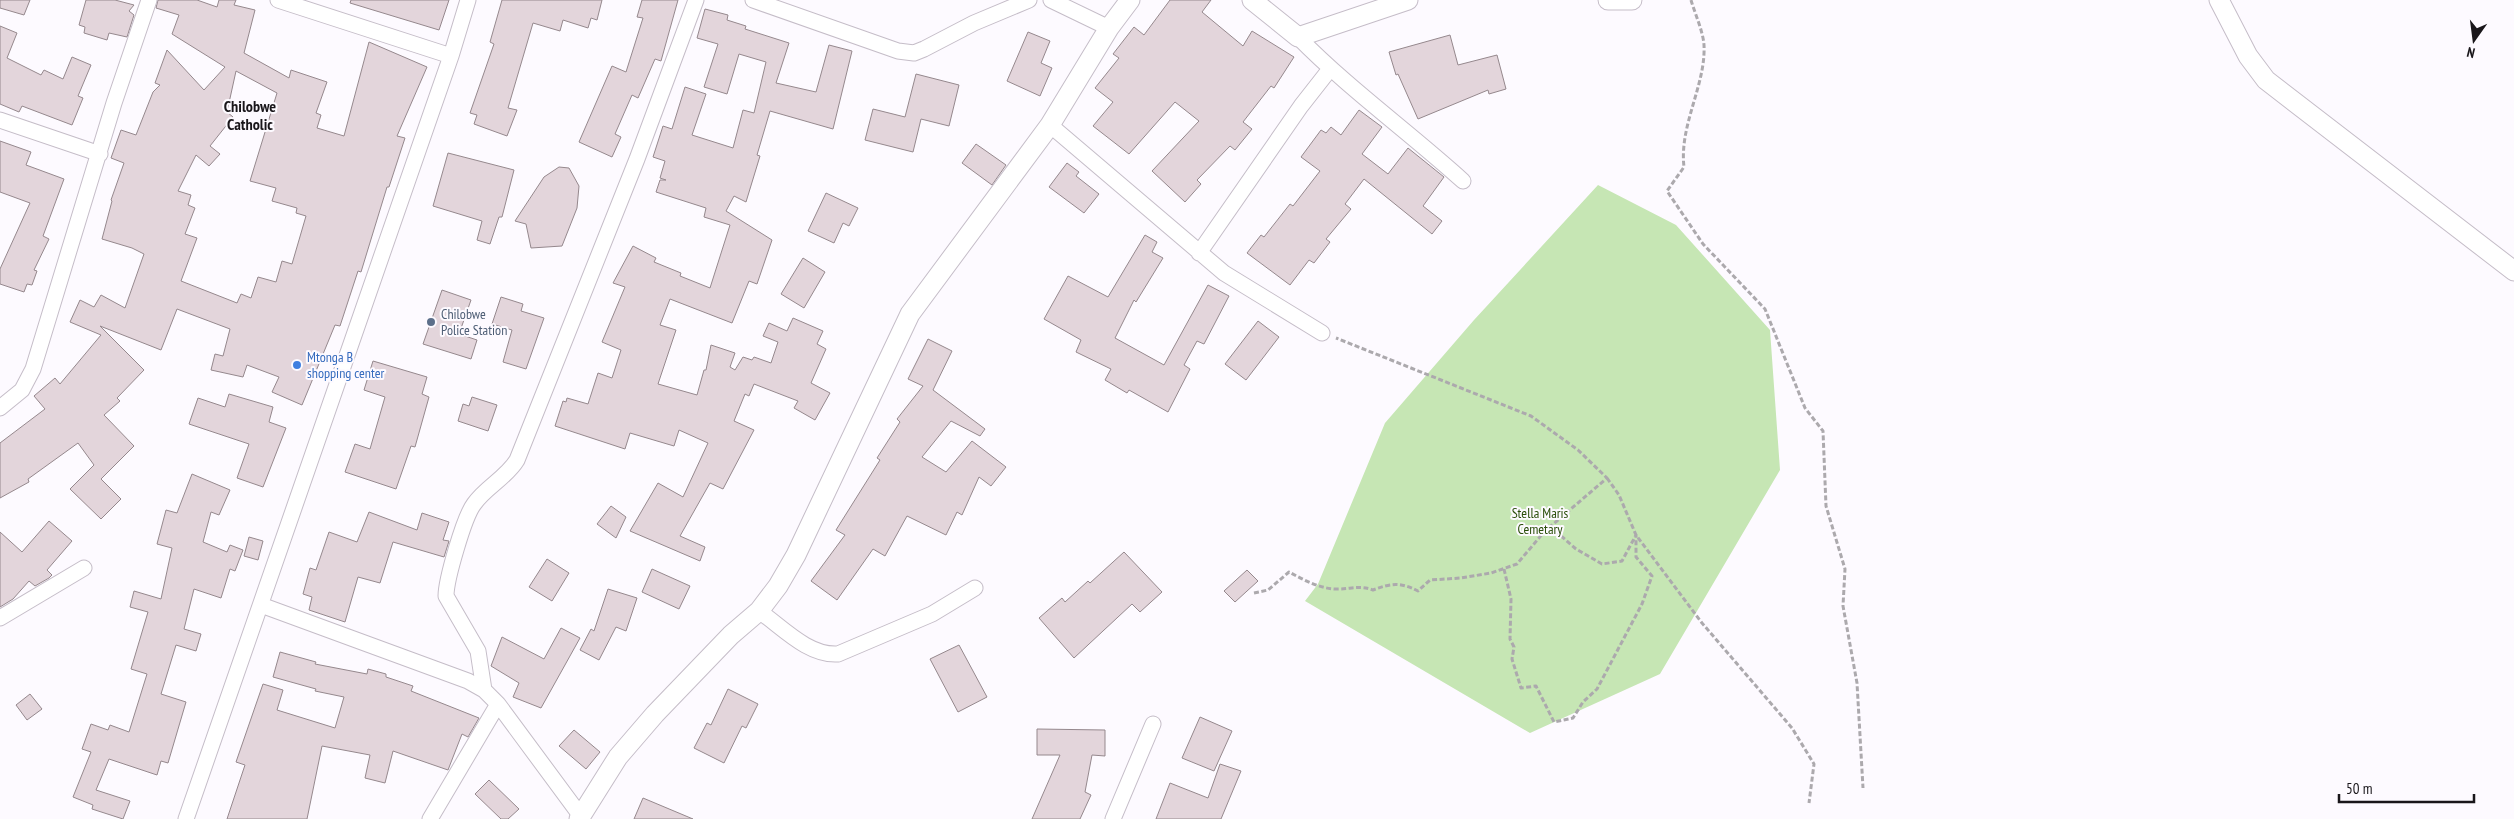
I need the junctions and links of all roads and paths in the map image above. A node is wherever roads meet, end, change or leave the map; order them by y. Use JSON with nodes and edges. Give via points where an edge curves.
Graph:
{"nodes":[{"id":1,"x":149,"y":0,"type":"edge"},
{"id":2,"x":278,"y":0,"type":"edge"},
{"id":3,"x":468,"y":0,"type":"edge"},
{"id":4,"x":696,"y":0,"type":"edge"},
{"id":5,"x":753,"y":0,"type":"edge"},
{"id":6,"x":1029,"y":0,"type":"edge"},
{"id":7,"x":1051,"y":0,"type":"edge"},
{"id":8,"x":1130,"y":0,"type":"edge"},
{"id":9,"x":1252,"y":0,"type":"edge"},
{"id":10,"x":1408,"y":0,"type":"edge"},
{"id":11,"x":1608,"y":0,"type":"edge"},
{"id":12,"x":1632,"y":0,"type":"edge"},
{"id":13,"x":1690,"y":0,"type":"edge"},
{"id":14,"x":2219,"y":0,"type":"edge"},
{"id":15,"x":1109,"y":28,"type":"junction"},
{"id":16,"x":1298,"y":37,"type":"junction"},
{"id":17,"x":451,"y":56,"type":"junction"},
{"id":18,"x":1330,"y":69,"type":"junction"},
{"id":19,"x":0,"y":120,"type":"edge"},
{"id":20,"x":1050,"y":126,"type":"junction"},
{"id":21,"x":100,"y":154,"type":"junction"},
{"id":22,"x":1463,"y":181,"type":"dead end"},
{"id":23,"x":1199,"y":252,"type":"junction"},
{"id":24,"x":2514,"y":270,"type":"edge"},
{"id":25,"x":1322,"y":333,"type":"joint"},
{"id":26,"x":0,"y":408,"type":"edge"},
{"id":27,"x":1608,"y":478,"type":"junction"},
{"id":28,"x":1551,"y":527,"type":"junction"},
{"id":29,"x":1636,"y":535,"type":"junction"},
{"id":30,"x":84,"y":568,"type":"dead end"},
{"id":31,"x":1504,"y":569,"type":"junction"},
{"id":32,"x":975,"y":588,"type":"dead end"},
{"id":33,"x":1254,"y":594,"type":"dead end"},
{"id":34,"x":261,"y":605,"type":"junction"},
{"id":35,"x":759,"y":610,"type":"junction"},
{"id":36,"x":0,"y":618,"type":"edge"},
{"id":37,"x":484,"y":690,"type":"junction"},
{"id":38,"x":498,"y":704,"type":"junction"},
{"id":39,"x":1153,"y":724,"type":"dead end"},
{"id":40,"x":1863,"y":788,"type":"dead end"},
{"id":41,"x":1809,"y":804,"type":"dead end"},
{"id":42,"x":579,"y":817,"type":"edge"},
{"id":43,"x":186,"y":819,"type":"edge"},
{"id":44,"x":430,"y":819,"type":"edge"},
{"id":45,"x":1113,"y":819,"type":"edge"}],
"edges":[{"from":1,"to":21,"type":"street"},
{"from":2,"to":17,"type":"street"},
{"from":3,"to":17,"type":"street"},
{"from":4,"to":37,"type":"street","via":[[637,159],[517,460],[472,506],[460,540],[446,596],[478,651]]},
{"from":5,"to":6,"type":"street","via":[[898,51],[914,53]]},
{"from":7,"to":15,"type":"street"},
{"from":8,"to":15,"type":"street"},
{"from":9,"to":16,"type":"street"},
{"from":10,"to":16,"type":"street"},
{"from":11,"to":12,"type":"street"},
{"from":13,"to":40,"type":"path","via":[[1704,45],[1682,152],[1684,167],[1667,191],[1703,244],[1765,309],[1805,408],[1823,431],[1826,506],[1845,569],[1843,606],[1857,683]]},
{"from":14,"to":24,"type":"street","via":[[2248,56],[2266,80]]},
{"from":15,"to":20,"type":"street"},
{"from":16,"to":18,"type":"street"},
{"from":17,"to":34,"type":"street"},
{"from":18,"to":22,"type":"street"},
{"from":18,"to":23,"type":"street"},
{"from":19,"to":21,"type":"street"},
{"from":20,"to":23,"type":"street"},
{"from":20,"to":35,"type":"street","via":[[910,314],[796,554],[778,586]]},
{"from":21,"to":26,"type":"street","via":[[33,369],[22,390]]},
{"from":23,"to":25,"type":"street","via":[[1224,273]]},
{"from":25,"to":27,"type":"path","via":[[1531,416],[1578,450]]},
{"from":27,"to":28,"type":"path"},
{"from":27,"to":29,"type":"path"},
{"from":28,"to":29,"type":"path","via":[[1576,549],[1602,564],[1622,561]]},
{"from":28,"to":31,"type":"path","via":[[1517,564]]},
{"from":29,"to":31,"type":"path","via":[[1636,557],[1652,576],[1642,604],[1597,689],[1573,718],[1554,722],[1536,686],[1521,688],[1512,659],[1511,599]]},
{"from":29,"to":41,"type":"path","via":[[1702,623],[1792,728],[1814,764]]},
{"from":30,"to":36,"type":"street"},
{"from":31,"to":33,"type":"path","via":[[1461,578],[1430,580],[1418,591],[1402,584],[1372,590],[1363,586],[1336,589],[1312,584],[1289,572],[1268,590]]},
{"from":32,"to":35,"type":"street","via":[[932,614],[838,654],[815,652]]},
{"from":34,"to":37,"type":"street","via":[[468,681]]},
{"from":34,"to":43,"type":"street"},
{"from":35,"to":42,"type":"street","via":[[655,714],[618,757]]},
{"from":37,"to":38,"type":"street"},
{"from":38,"to":42,"type":"street"},
{"from":38,"to":44,"type":"street"},
{"from":39,"to":45,"type":"street"}]}
